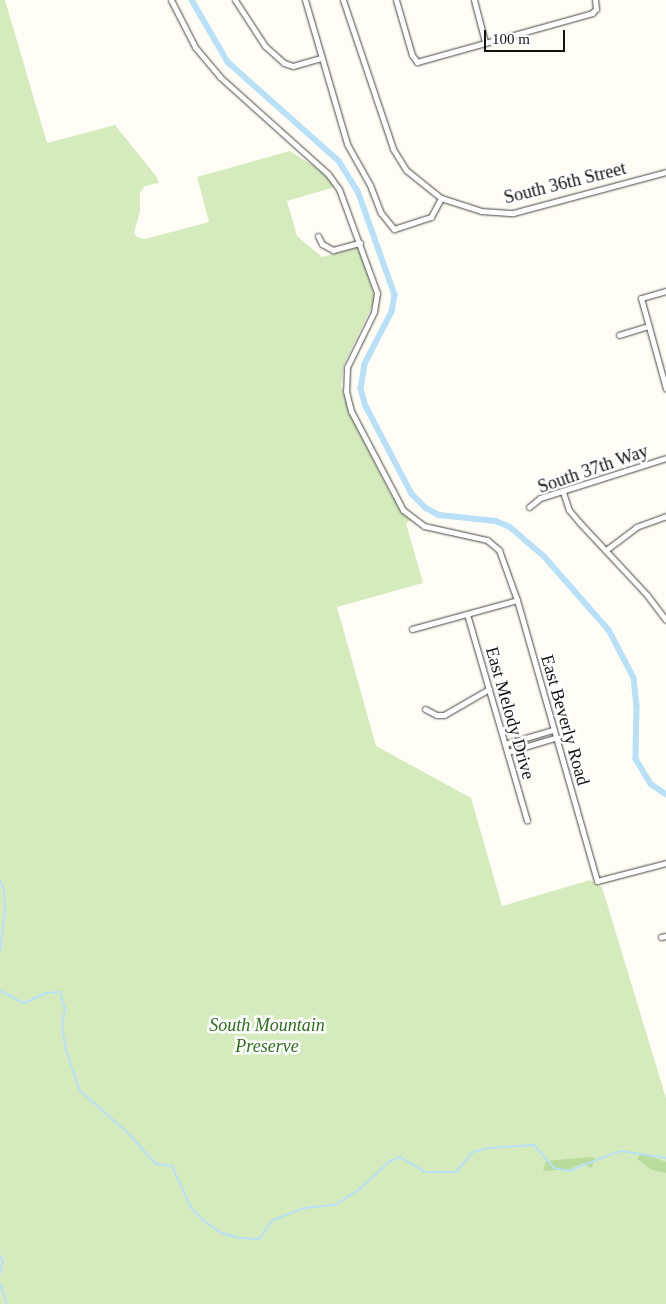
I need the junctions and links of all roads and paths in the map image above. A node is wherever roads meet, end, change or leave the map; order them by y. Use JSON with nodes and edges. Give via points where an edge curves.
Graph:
{"nodes":[{"id":1,"x":171,"y":0,"type":"edge"},
{"id":2,"x":234,"y":0,"type":"edge"},
{"id":3,"x":304,"y":0,"type":"edge"},
{"id":4,"x":343,"y":0,"type":"edge"},
{"id":5,"x":396,"y":0,"type":"edge"},
{"id":6,"x":474,"y":0,"type":"edge"},
{"id":7,"x":595,"y":0,"type":"edge"},
{"id":8,"x":485,"y":42,"type":"junction"},
{"id":9,"x":321,"y":58,"type":"junction"},
{"id":10,"x":666,"y":172,"type":"edge"},
{"id":11,"x":441,"y":198,"type":"junction"},
{"id":12,"x":318,"y":236,"type":"dead end"},
{"id":13,"x":360,"y":243,"type":"junction"},
{"id":14,"x":666,"y":291,"type":"edge"},
{"id":15,"x":648,"y":326,"type":"junction"},
{"id":16,"x":619,"y":335,"type":"dead end"},
{"id":17,"x":666,"y":389,"type":"edge"},
{"id":18,"x":666,"y":458,"type":"edge"},
{"id":19,"x":563,"y":492,"type":"junction"},
{"id":20,"x":529,"y":507,"type":"dead end"},
{"id":21,"x":666,"y":516,"type":"edge"},
{"id":22,"x":606,"y":550,"type":"junction"},
{"id":23,"x":517,"y":600,"type":"junction"},
{"id":24,"x":468,"y":614,"type":"junction"},
{"id":25,"x":666,"y":620,"type":"edge"},
{"id":26,"x":412,"y":629,"type":"dead end"},
{"id":27,"x":489,"y":689,"type":"junction"},
{"id":28,"x":425,"y":709,"type":"dead end"},
{"id":29,"x":553,"y":730,"type":"junction"},
{"id":30,"x":556,"y":738,"type":"junction"},
{"id":31,"x":504,"y":744,"type":"junction"},
{"id":32,"x":507,"y":752,"type":"junction"},
{"id":33,"x":526,"y":820,"type":"dead end"},
{"id":34,"x":666,"y":863,"type":"edge"}],
"edges":[{"from":1,"to":13,"type":"street","name":"East Beverly Road","via":[[195,47],[220,77],[335,183]]},
{"from":2,"to":9,"type":"street","via":[[265,46],[293,66]]},
{"from":3,"to":9,"type":"street"},
{"from":4,"to":11,"type":"street","via":[[393,149],[406,170]]},
{"from":5,"to":8,"type":"street","via":[[417,62]]},
{"from":6,"to":8,"type":"street"},
{"from":7,"to":8,"type":"street","via":[[596,9]]},
{"from":9,"to":11,"type":"street","via":[[347,144],[370,185],[381,213],[394,229],[431,217]]},
{"from":10,"to":11,"type":"street","name":"South 36th Street","via":[[513,213],[481,211]]},
{"from":12,"to":13,"type":"street","via":[[322,244],[332,250]]},
{"from":13,"to":23,"type":"street","name":"East Beverly Road","via":[[376,286],[376,303],[347,367],[346,391],[351,411],[403,510],[414,520],[435,530],[487,540],[499,550]]},
{"from":14,"to":15,"type":"street","via":[[641,298]]},
{"from":15,"to":16,"type":"street"},
{"from":15,"to":17,"type":"street"},
{"from":18,"to":19,"type":"street","name":"South 37th Way"},
{"from":19,"to":20,"type":"street","name":"South 37th Way","via":[[540,498]]},
{"from":19,"to":22,"type":"street","via":[[569,510]]},
{"from":21,"to":22,"type":"street","via":[[636,527]]},
{"from":22,"to":25,"type":"street"},
{"from":23,"to":24,"type":"street"},
{"from":23,"to":29,"type":"street","name":"East Beverly Road"},
{"from":24,"to":26,"type":"street"},
{"from":24,"to":27,"type":"street","name":"East Melody Drive"},
{"from":27,"to":28,"type":"street","via":[[444,714],[437,715]]},
{"from":27,"to":31,"type":"street","name":"East Melody Drive"},
{"from":29,"to":30,"type":"street","name":"East Beverly Road"},
{"from":29,"to":31,"type":"street"},
{"from":30,"to":32,"type":"street"},
{"from":30,"to":34,"type":"street","name":"East Beverly Road","via":[[597,881]]},
{"from":31,"to":32,"type":"street","name":"East Melody Drive"},
{"from":32,"to":33,"type":"street","name":"East Melody Drive"}]}
